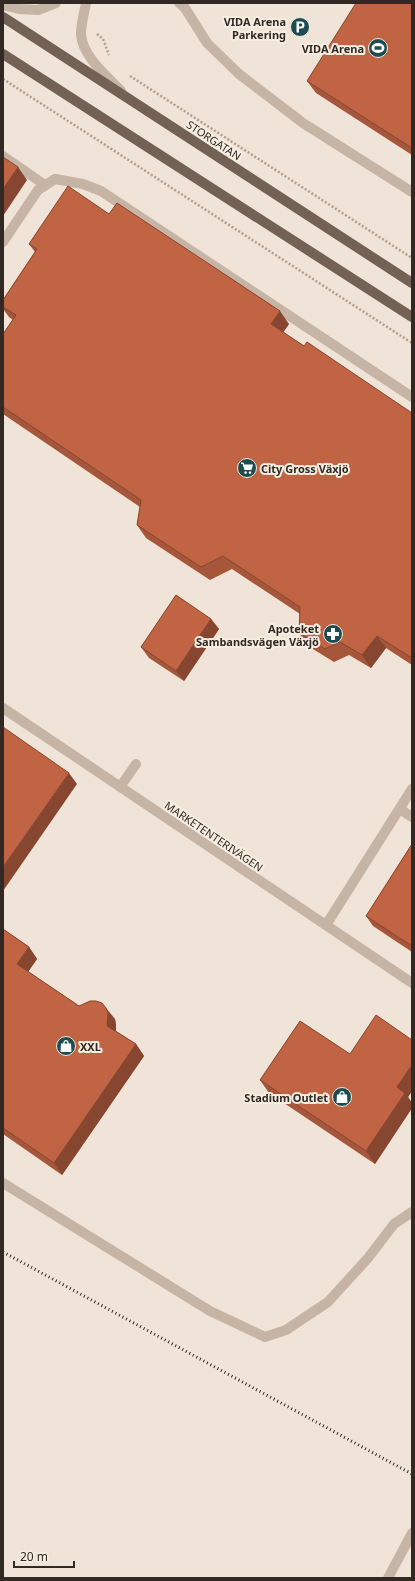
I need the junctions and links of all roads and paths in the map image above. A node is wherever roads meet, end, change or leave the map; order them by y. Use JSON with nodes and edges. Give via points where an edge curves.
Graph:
{"nodes":[{"id":1,"x":56,"y":3,"type":"edge"},
{"id":2,"x":86,"y":3,"type":"edge"},
{"id":3,"x":179,"y":3,"type":"edge"},
{"id":4,"x":3,"y":5,"type":"edge"},
{"id":5,"x":3,"y":16,"type":"edge"},
{"id":6,"x":82,"y":23,"type":"junction"},
{"id":7,"x":3,"y":54,"type":"edge"},
{"id":8,"x":111,"y":61,"type":"dead end"},
{"id":9,"x":127,"y":75,"type":"dead end"},
{"id":10,"x":3,"y":79,"type":"edge"},
{"id":11,"x":126,"y":97,"type":"junction"},
{"id":12,"x":3,"y":156,"type":"edge"},
{"id":13,"x":45,"y":185,"type":"junction"},
{"id":14,"x":412,"y":192,"type":"edge"},
{"id":15,"x":3,"y":242,"type":"edge"},
{"id":16,"x":412,"y":258,"type":"edge"},
{"id":17,"x":412,"y":283,"type":"edge"},
{"id":18,"x":412,"y":317,"type":"edge"},
{"id":19,"x":412,"y":343,"type":"edge"},
{"id":20,"x":412,"y":397,"type":"edge"},
{"id":21,"x":3,"y":708,"type":"edge"},
{"id":22,"x":136,"y":764,"type":"dead end"},
{"id":23,"x":120,"y":787,"type":"junction"},
{"id":24,"x":412,"y":789,"type":"edge"},
{"id":25,"x":400,"y":809,"type":"junction"},
{"id":26,"x":412,"y":817,"type":"edge"},
{"id":27,"x":326,"y":925,"type":"junction"},
{"id":28,"x":412,"y":983,"type":"edge"},
{"id":29,"x":3,"y":1183,"type":"edge"},
{"id":30,"x":412,"y":1212,"type":"edge"},
{"id":31,"x":412,"y":1533,"type":"edge"},
{"id":32,"x":388,"y":1578,"type":"edge"}],
"edges":[{"from":1,"to":4,"type":"street","via":[[38,10]]},
{"from":2,"to":6,"type":"street"},
{"from":3,"to":14,"type":"street","via":[[185,8],[207,43],[239,74],[303,123]]},
{"from":5,"to":11,"type":"main road","name":"STORGATAN"},
{"from":6,"to":8,"type":"path","via":[[103,39]]},
{"from":6,"to":11,"type":"street","via":[[81,34],[92,61]]},
{"from":7,"to":18,"type":"main road"},
{"from":9,"to":16,"type":"path"},
{"from":10,"to":19,"type":"path"},
{"from":11,"to":17,"type":"main road","name":"STORGATAN"},
{"from":12,"to":13,"type":"street"},
{"from":13,"to":15,"type":"street","via":[[38,190]]},
{"from":13,"to":20,"type":"street","via":[[55,179],[83,184],[101,191]]},
{"from":21,"to":23,"type":"street","name":"MARKETENTERIVÄGEN"},
{"from":22,"to":23,"type":"street"},
{"from":23,"to":27,"type":"street","name":"MARKETENTERIVÄGEN"},
{"from":24,"to":25,"type":"street"},
{"from":25,"to":26,"type":"street"},
{"from":25,"to":27,"type":"street"},
{"from":27,"to":28,"type":"street","name":"MARKETENTERIVÄGEN"},
{"from":29,"to":30,"type":"street","via":[[210,1311],[265,1337],[286,1330],[328,1302],[368,1258],[394,1224]]},
{"from":31,"to":32,"type":"street"}]}
